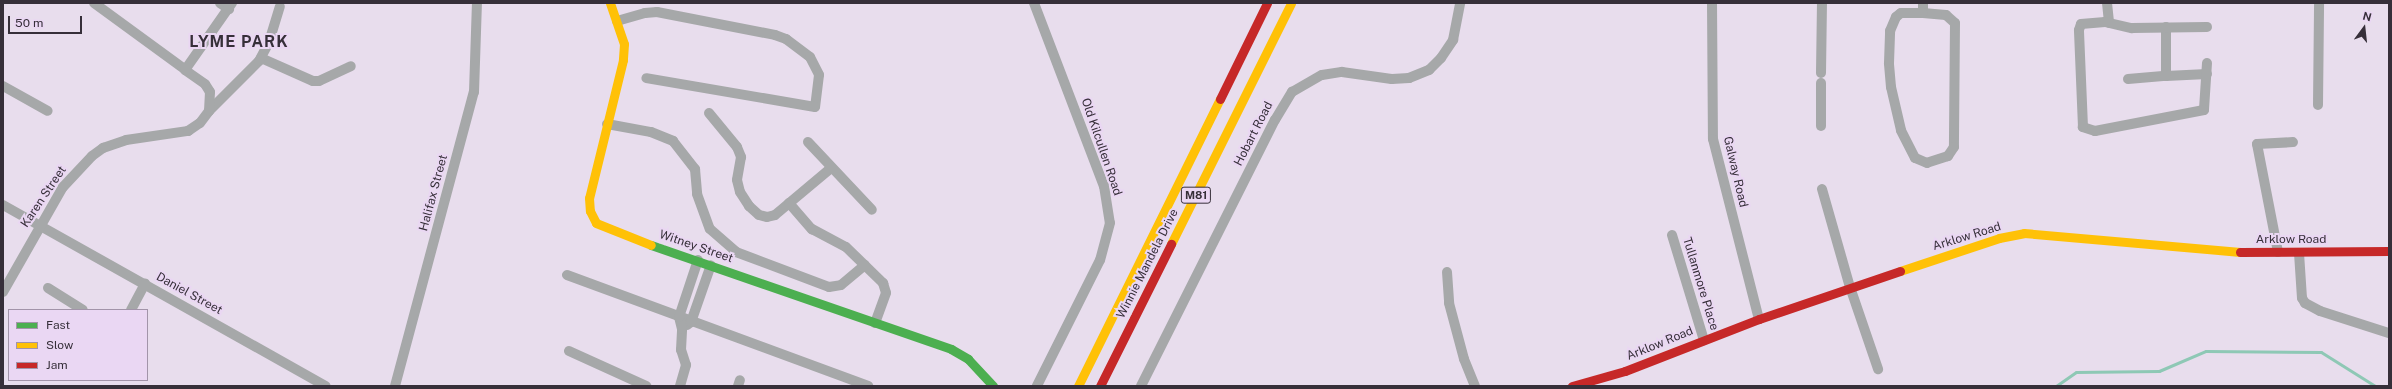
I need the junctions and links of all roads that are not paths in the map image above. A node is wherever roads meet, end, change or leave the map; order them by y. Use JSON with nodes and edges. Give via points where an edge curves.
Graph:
{"nodes":[{"id":1,"x":94,"y":3,"type":"edge"},
{"id":2,"x":477,"y":3,"type":"edge"},
{"id":3,"x":610,"y":3,"type":"edge"},
{"id":4,"x":1034,"y":3,"type":"edge"},
{"id":5,"x":1267,"y":3,"type":"edge"},
{"id":6,"x":1291,"y":3,"type":"edge"},
{"id":7,"x":1460,"y":3,"type":"edge"},
{"id":8,"x":1712,"y":3,"type":"edge"},
{"id":9,"x":1822,"y":3,"type":"edge"},
{"id":10,"x":2107,"y":3,"type":"edge"},
{"id":11,"x":2320,"y":3,"type":"edge"},
{"id":12,"x":227,"y":5,"type":"edge"},
{"id":13,"x":280,"y":7,"type":"dead end"},
{"id":14,"x":1923,"y":8,"type":"edge"},
{"id":15,"x":618,"y":21,"type":"junction"},
{"id":16,"x":2109,"y":23,"type":"junction"},
{"id":17,"x":2166,"y":27,"type":"junction"},
{"id":18,"x":2207,"y":27,"type":"dead end"},
{"id":19,"x":261,"y":58,"type":"junction"},
{"id":20,"x":2207,"y":63,"type":"dead end"},
{"id":21,"x":351,"y":66,"type":"dead end"},
{"id":22,"x":185,"y":70,"type":"junction"},
{"id":23,"x":2207,"y":74,"type":"junction"},
{"id":24,"x":2166,"y":76,"type":"junction"},
{"id":25,"x":646,"y":78,"type":"dead end"},
{"id":26,"x":2128,"y":79,"type":"dead end"},
{"id":27,"x":3,"y":86,"type":"edge"},
{"id":28,"x":2318,"y":105,"type":"dead end"},
{"id":29,"x":48,"y":111,"type":"dead end"},
{"id":30,"x":209,"y":111,"type":"junction"},
{"id":31,"x":709,"y":113,"type":"dead end"},
{"id":32,"x":607,"y":124,"type":"junction"},
{"id":33,"x":1821,"y":126,"type":"dead end"},
{"id":34,"x":808,"y":142,"type":"dead end"},
{"id":35,"x":2293,"y":142,"type":"dead end"},
{"id":36,"x":831,"y":168,"type":"junction"},
{"id":37,"x":1822,"y":188,"type":"dead end"},
{"id":38,"x":790,"y":203,"type":"junction"},
{"id":39,"x":3,"y":205,"type":"edge"},
{"id":40,"x":872,"y":210,"type":"dead end"},
{"id":41,"x":40,"y":225,"type":"junction"},
{"id":42,"x":1672,"y":236,"type":"dead end"},
{"id":43,"x":2278,"y":252,"type":"junction"},
{"id":44,"x":2389,"y":252,"type":"edge"},
{"id":45,"x":2299,"y":253,"type":"junction"},
{"id":46,"x":698,"y":260,"type":"junction"},
{"id":47,"x":711,"y":265,"type":"junction"},
{"id":48,"x":865,"y":265,"type":"junction"},
{"id":49,"x":1446,"y":272,"type":"dead end"},
{"id":50,"x":567,"y":275,"type":"dead end"},
{"id":51,"x":145,"y":284,"type":"junction"},
{"id":52,"x":1850,"y":287,"type":"junction"},
{"id":53,"x":48,"y":288,"type":"dead end"},
{"id":54,"x":3,"y":292,"type":"edge"},
{"id":55,"x":81,"y":309,"type":"edge"},
{"id":56,"x":132,"y":309,"type":"edge"},
{"id":57,"x":679,"y":317,"type":"junction"},
{"id":58,"x":1759,"y":318,"type":"junction"},
{"id":59,"x":692,"y":322,"type":"junction"},
{"id":60,"x":875,"y":323,"type":"junction"},
{"id":61,"x":682,"y":329,"type":"junction"},
{"id":62,"x":2389,"y":334,"type":"edge"},
{"id":63,"x":1704,"y":340,"type":"junction"},
{"id":64,"x":569,"y":351,"type":"dead end"},
{"id":65,"x":1878,"y":369,"type":"dead end"},
{"id":66,"x":326,"y":386,"type":"edge"},
{"id":67,"x":395,"y":386,"type":"edge"},
{"id":68,"x":646,"y":386,"type":"edge"},
{"id":69,"x":680,"y":386,"type":"edge"},
{"id":70,"x":868,"y":386,"type":"edge"},
{"id":71,"x":994,"y":386,"type":"edge"},
{"id":72,"x":1037,"y":386,"type":"edge"},
{"id":73,"x":1078,"y":386,"type":"edge"},
{"id":74,"x":1100,"y":386,"type":"edge"},
{"id":75,"x":1141,"y":386,"type":"edge"},
{"id":76,"x":1475,"y":386,"type":"edge"},
{"id":77,"x":1572,"y":386,"type":"edge"}],
"edges":[{"from":1,"to":22,"type":"street"},
{"from":2,"to":67,"type":"street","name":"Halifax Street","via":[[474,92]]},
{"from":3,"to":15,"type":"street","name":"Witney Street"},
{"from":4,"to":72,"type":"street","name":"Old Kilcullen Road","via":[[1104,186],[1110,223],[1100,260]]},
{"from":5,"to":73,"type":"street","name":"Winnie Mandela Drive","number":"M81"},
{"from":6,"to":74,"type":"street","name":"Winnie Mandela Drive","number":"M81"},
{"from":7,"to":75,"type":"street","name":"Hobart Road","via":[[1453,40],[1444,55],[1429,70],[1409,78],[1392,80],[1342,72],[1322,74],[1292,92],[1277,115]]},
{"from":8,"to":58,"type":"street","name":"Galway Road","via":[[1712,139]]},
{"from":9,"to":33,"type":"street"},
{"from":10,"to":16,"type":"street"},
{"from":11,"to":28,"type":"street"},
{"from":12,"to":22,"type":"street"},
{"from":13,"to":19,"type":"street","name":"Karen Street"},
{"from":14,"to":14,"type":"street","via":[[1946,15],[1955,23],[1954,147],[1948,156],[1927,163],[1915,158],[1901,130],[1891,87],[1889,63],[1890,31],[1896,17],[1901,13]]},
{"from":15,"to":25,"type":"street","via":[[657,12],[762,31],[786,39],[802,50],[814,61],[819,76],[814,107]]},
{"from":15,"to":32,"type":"street","name":"Witney Street","via":[[624,44],[623,60]]},
{"from":16,"to":17,"type":"street","via":[[2124,27]]},
{"from":16,"to":23,"type":"street","via":[[2083,23],[2078,28],[2082,123],[2085,130],[2095,131],[2204,110]]},
{"from":17,"to":18,"type":"street"},
{"from":17,"to":24,"type":"street"},
{"from":19,"to":21,"type":"street","via":[[313,81],[319,81]]},
{"from":19,"to":30,"type":"street","name":"Karen Street"},
{"from":20,"to":23,"type":"street"},
{"from":22,"to":30,"type":"street","via":[[205,84],[210,92]]},
{"from":23,"to":24,"type":"street"},
{"from":24,"to":26,"type":"street"},
{"from":27,"to":29,"type":"street"},
{"from":30,"to":41,"type":"street","name":"Karen Street","via":[[200,123],[188,131],[126,140],[103,148],[80,168]]},
{"from":31,"to":38,"type":"street","via":[[739,152],[741,163],[737,180],[749,206],[759,215],[769,217]]},
{"from":32,"to":46,"type":"street","name":"Witney Street","via":[[589,198],[592,217],[606,229]]},
{"from":32,"to":48,"type":"street","via":[[651,132],[674,141],[695,169],[697,194],[710,229],[741,255],[761,259],[829,287],[841,285]]},
{"from":34,"to":36,"type":"street"},
{"from":35,"to":43,"type":"street","via":[[2257,144]]},
{"from":36,"to":38,"type":"street"},
{"from":36,"to":40,"type":"street"},
{"from":37,"to":52,"type":"street"},
{"from":38,"to":48,"type":"street","via":[[812,229],[846,247]]},
{"from":39,"to":41,"type":"street","name":"Daniel Street"},
{"from":41,"to":51,"type":"street","name":"Daniel Street"},
{"from":41,"to":54,"type":"street","name":"Karen Street"},
{"from":42,"to":63,"type":"street","name":"Tullanmore Place"},
{"from":43,"to":45,"type":"street","name":"Arklow Road"},
{"from":43,"to":52,"type":"street","name":"Arklow Road","via":[[2224,251],[2024,233],[1999,238]]},
{"from":44,"to":45,"type":"street","name":"Arklow Road"},
{"from":45,"to":62,"type":"street","via":[[2302,298],[2305,303],[2320,311]]},
{"from":46,"to":47,"type":"street","name":"Witney Street"},
{"from":46,"to":57,"type":"street"},
{"from":47,"to":59,"type":"street"},
{"from":47,"to":60,"type":"street","name":"Witney Street"},
{"from":48,"to":60,"type":"street","via":[[886,288]]},
{"from":49,"to":76,"type":"street","via":[[1449,303],[1464,359]]},
{"from":50,"to":57,"type":"street"},
{"from":51,"to":56,"type":"street"},
{"from":51,"to":66,"type":"street","name":"Daniel Street"},
{"from":52,"to":58,"type":"street","name":"Arklow Road"},
{"from":52,"to":65,"type":"street"},
{"from":53,"to":55,"type":"street"},
{"from":57,"to":59,"type":"street"},
{"from":57,"to":61,"type":"street"},
{"from":58,"to":63,"type":"street","name":"Arklow Road"},
{"from":59,"to":61,"type":"street"},
{"from":59,"to":70,"type":"street","via":[[822,367]]},
{"from":60,"to":71,"type":"street","name":"Witney Street","via":[[960,354]]},
{"from":61,"to":69,"type":"street","via":[[680,350],[686,365]]},
{"from":63,"to":77,"type":"street","name":"Arklow Road","via":[[1625,371]]},
{"from":64,"to":68,"type":"street"}]}
